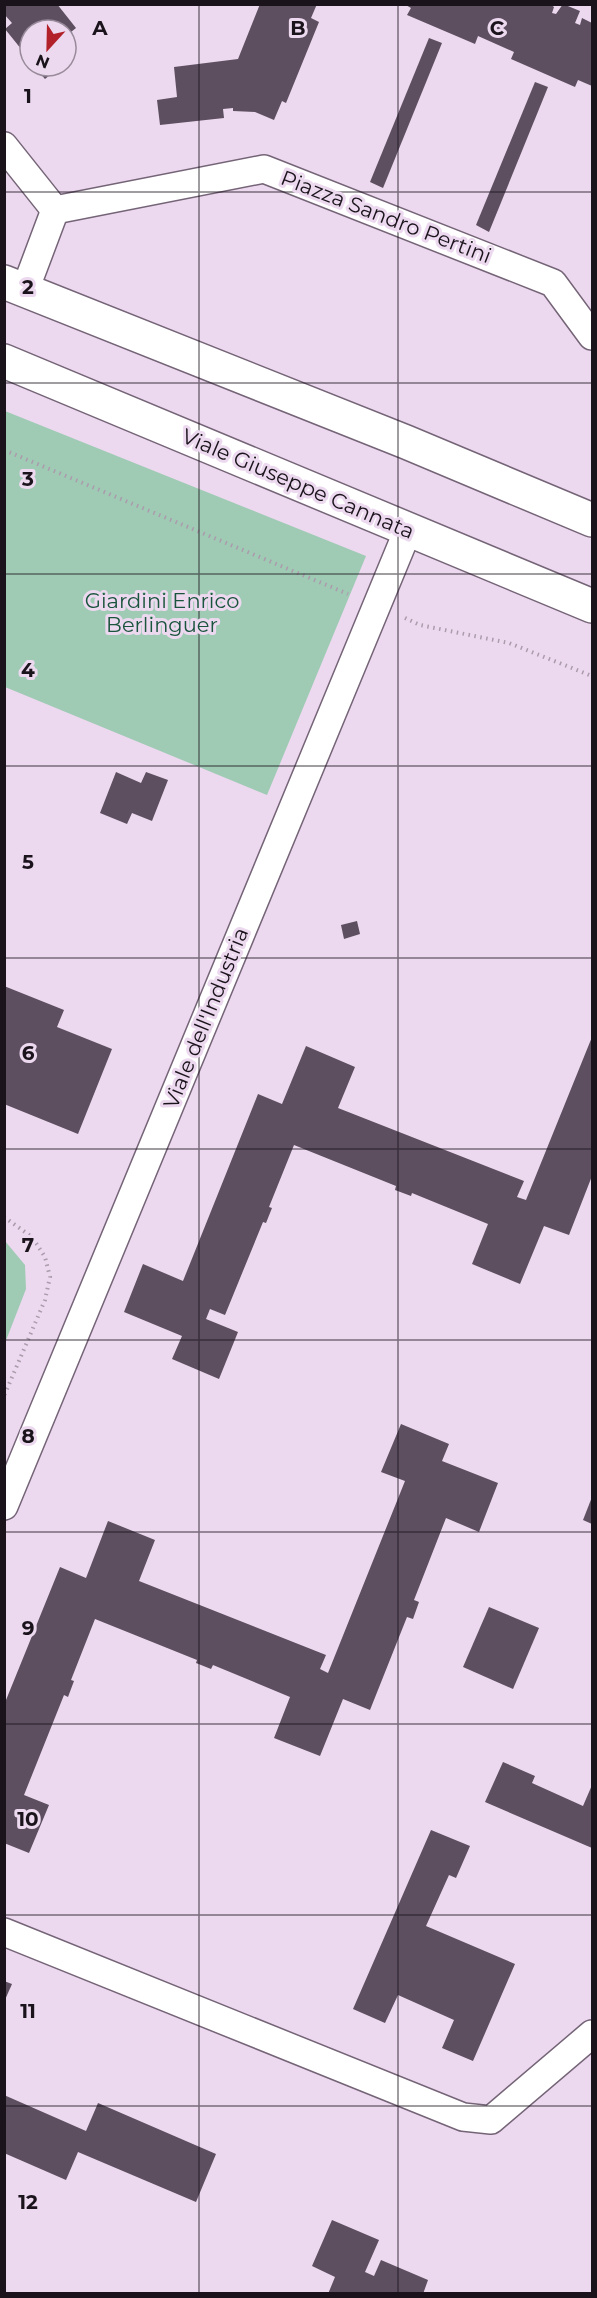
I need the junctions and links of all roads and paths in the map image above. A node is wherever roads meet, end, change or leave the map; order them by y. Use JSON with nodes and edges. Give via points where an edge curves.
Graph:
{"nodes":[{"id":1,"x":4,"y":146,"type":"edge"},
{"id":2,"x":55,"y":210,"type":"junction"},
{"id":3,"x":15,"y":286,"type":"edge"},
{"id":4,"x":592,"y":336,"type":"edge"},
{"id":5,"x":4,"y":361,"type":"edge"},
{"id":6,"x":4,"y":450,"type":"edge"},
{"id":7,"x":592,"y":520,"type":"edge"},
{"id":8,"x":408,"y":530,"type":"junction"},
{"id":9,"x":376,"y":606,"type":"junction"},
{"id":10,"x":592,"y":606,"type":"edge"},
{"id":11,"x":592,"y":676,"type":"edge"},
{"id":12,"x":4,"y":1217,"type":"edge"},
{"id":13,"x":4,"y":1396,"type":"edge"},
{"id":14,"x":4,"y":1506,"type":"edge"},
{"id":15,"x":4,"y":1932,"type":"edge"},
{"id":16,"x":592,"y":2034,"type":"edge"}],
"edges":[{"from":1,"to":2,"type":"street"},
{"from":2,"to":3,"type":"street"},
{"from":2,"to":4,"type":"street","name":"Piazza Sandro Pertini","via":[[264,169],[553,283]]},
{"from":3,"to":7,"type":"street"},
{"from":5,"to":8,"type":"street","name":"Viale Giuseppe Cannata"},
{"from":6,"to":9,"type":"path"},
{"from":8,"to":9,"type":"street","name":"Viale dell'Industria"},
{"from":8,"to":10,"type":"street","name":"Viale Giuseppe Cannata"},
{"from":9,"to":11,"type":"path","via":[[420,625],[509,643]]},
{"from":9,"to":14,"type":"street","name":"Viale dell'Industria"},
{"from":12,"to":13,"type":"path","via":[[32,1237],[45,1257],[50,1277],[45,1300]]},
{"from":15,"to":16,"type":"street","via":[[463,2117],[491,2120]]}]}
